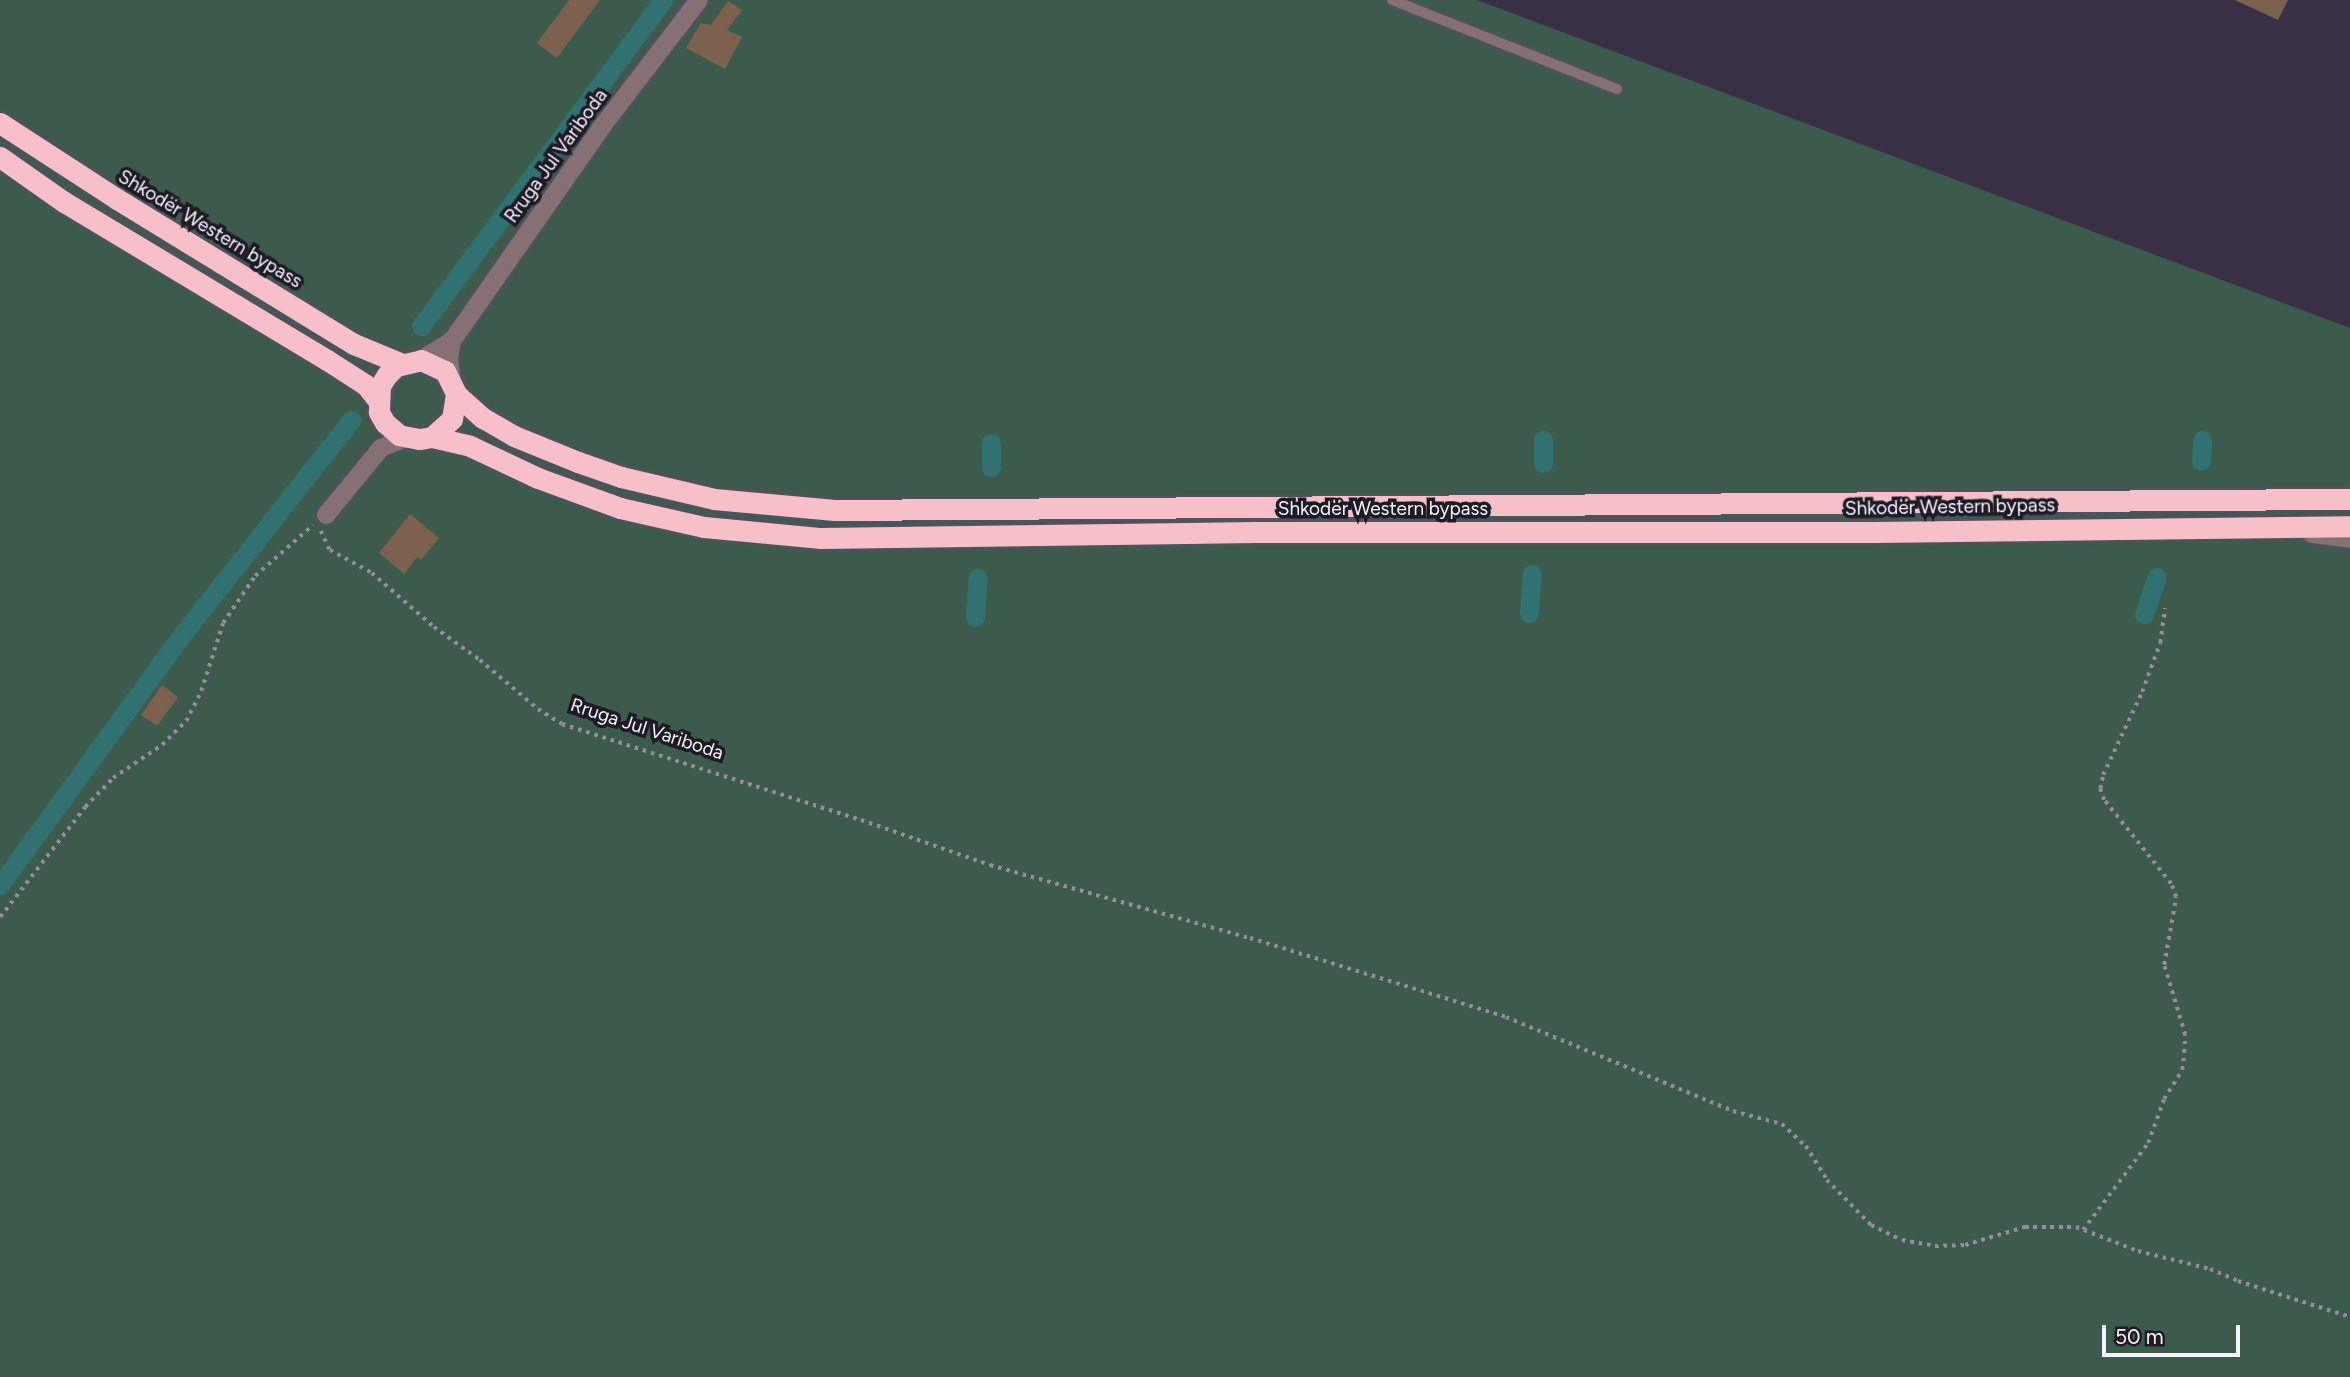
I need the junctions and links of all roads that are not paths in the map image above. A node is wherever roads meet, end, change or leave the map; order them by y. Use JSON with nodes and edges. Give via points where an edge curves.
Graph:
{"nodes":[{"id":1,"x":699,"y":0,"type":"edge"},
{"id":2,"x":1392,"y":0,"type":"edge"},
{"id":3,"x":1617,"y":89,"type":"dead end"},
{"id":4,"x":0,"y":122,"type":"edge"},
{"id":5,"x":0,"y":158,"type":"edge"},
{"id":6,"x":452,"y":341,"type":"junction"},
{"id":7,"x":412,"y":362,"type":"junction"},
{"id":8,"x":454,"y":388,"type":"junction"},
{"id":9,"x":378,"y":405,"type":"junction"},
{"id":10,"x":432,"y":437,"type":"junction"},
{"id":11,"x":406,"y":438,"type":"junction"},
{"id":12,"x":374,"y":455,"type":"junction"},
{"id":13,"x":2350,"y":499,"type":"edge"},
{"id":14,"x":326,"y":515,"type":"road end"},
{"id":15,"x":2350,"y":526,"type":"edge"},
{"id":16,"x":2269,"y":527,"type":"junction"},
{"id":17,"x":2350,"y":539,"type":"edge"}],
"edges":[{"from":1,"to":6,"type":"street","name":"Rruga Jul Variboda","via":[[601,128]]},
{"from":2,"to":3,"type":"lane"},
{"from":4,"to":7,"type":"highway","name":"Shkodër Western bypass","via":[[354,344]]},
{"from":5,"to":9,"type":"highway","via":[[64,202],[366,385]]},
{"from":6,"to":7,"type":"street","name":"Rruga Jul Variboda"},
{"from":6,"to":8,"type":"street","via":[[449,358]]},
{"from":7,"to":8,"type":"highway","name":"Shkodër Western bypass","via":[[437,366]]},
{"from":7,"to":9,"type":"highway","via":[[387,375]]},
{"from":8,"to":10,"type":"highway","via":[[456,407],[448,426]]},
{"from":8,"to":13,"type":"highway","name":"Shkodër Western bypass","via":[[471,410],[514,436],[621,477],[714,499],[835,510]]},
{"from":9,"to":11,"type":"highway","via":[[385,423]]},
{"from":9,"to":12,"type":"street","via":[[381,425]]},
{"from":10,"to":11,"type":"highway","name":"Shkodër Western bypass"},
{"from":10,"to":16,"type":"highway","name":"Shkodër Western bypass","via":[[470,446],[620,508],[704,527],[821,538]]},
{"from":11,"to":12,"type":"street","via":[[390,442]]},
{"from":12,"to":14,"type":"street"},
{"from":15,"to":16,"type":"highway","name":"Shkodër Western bypass"},
{"from":16,"to":17,"type":"street"}]}
